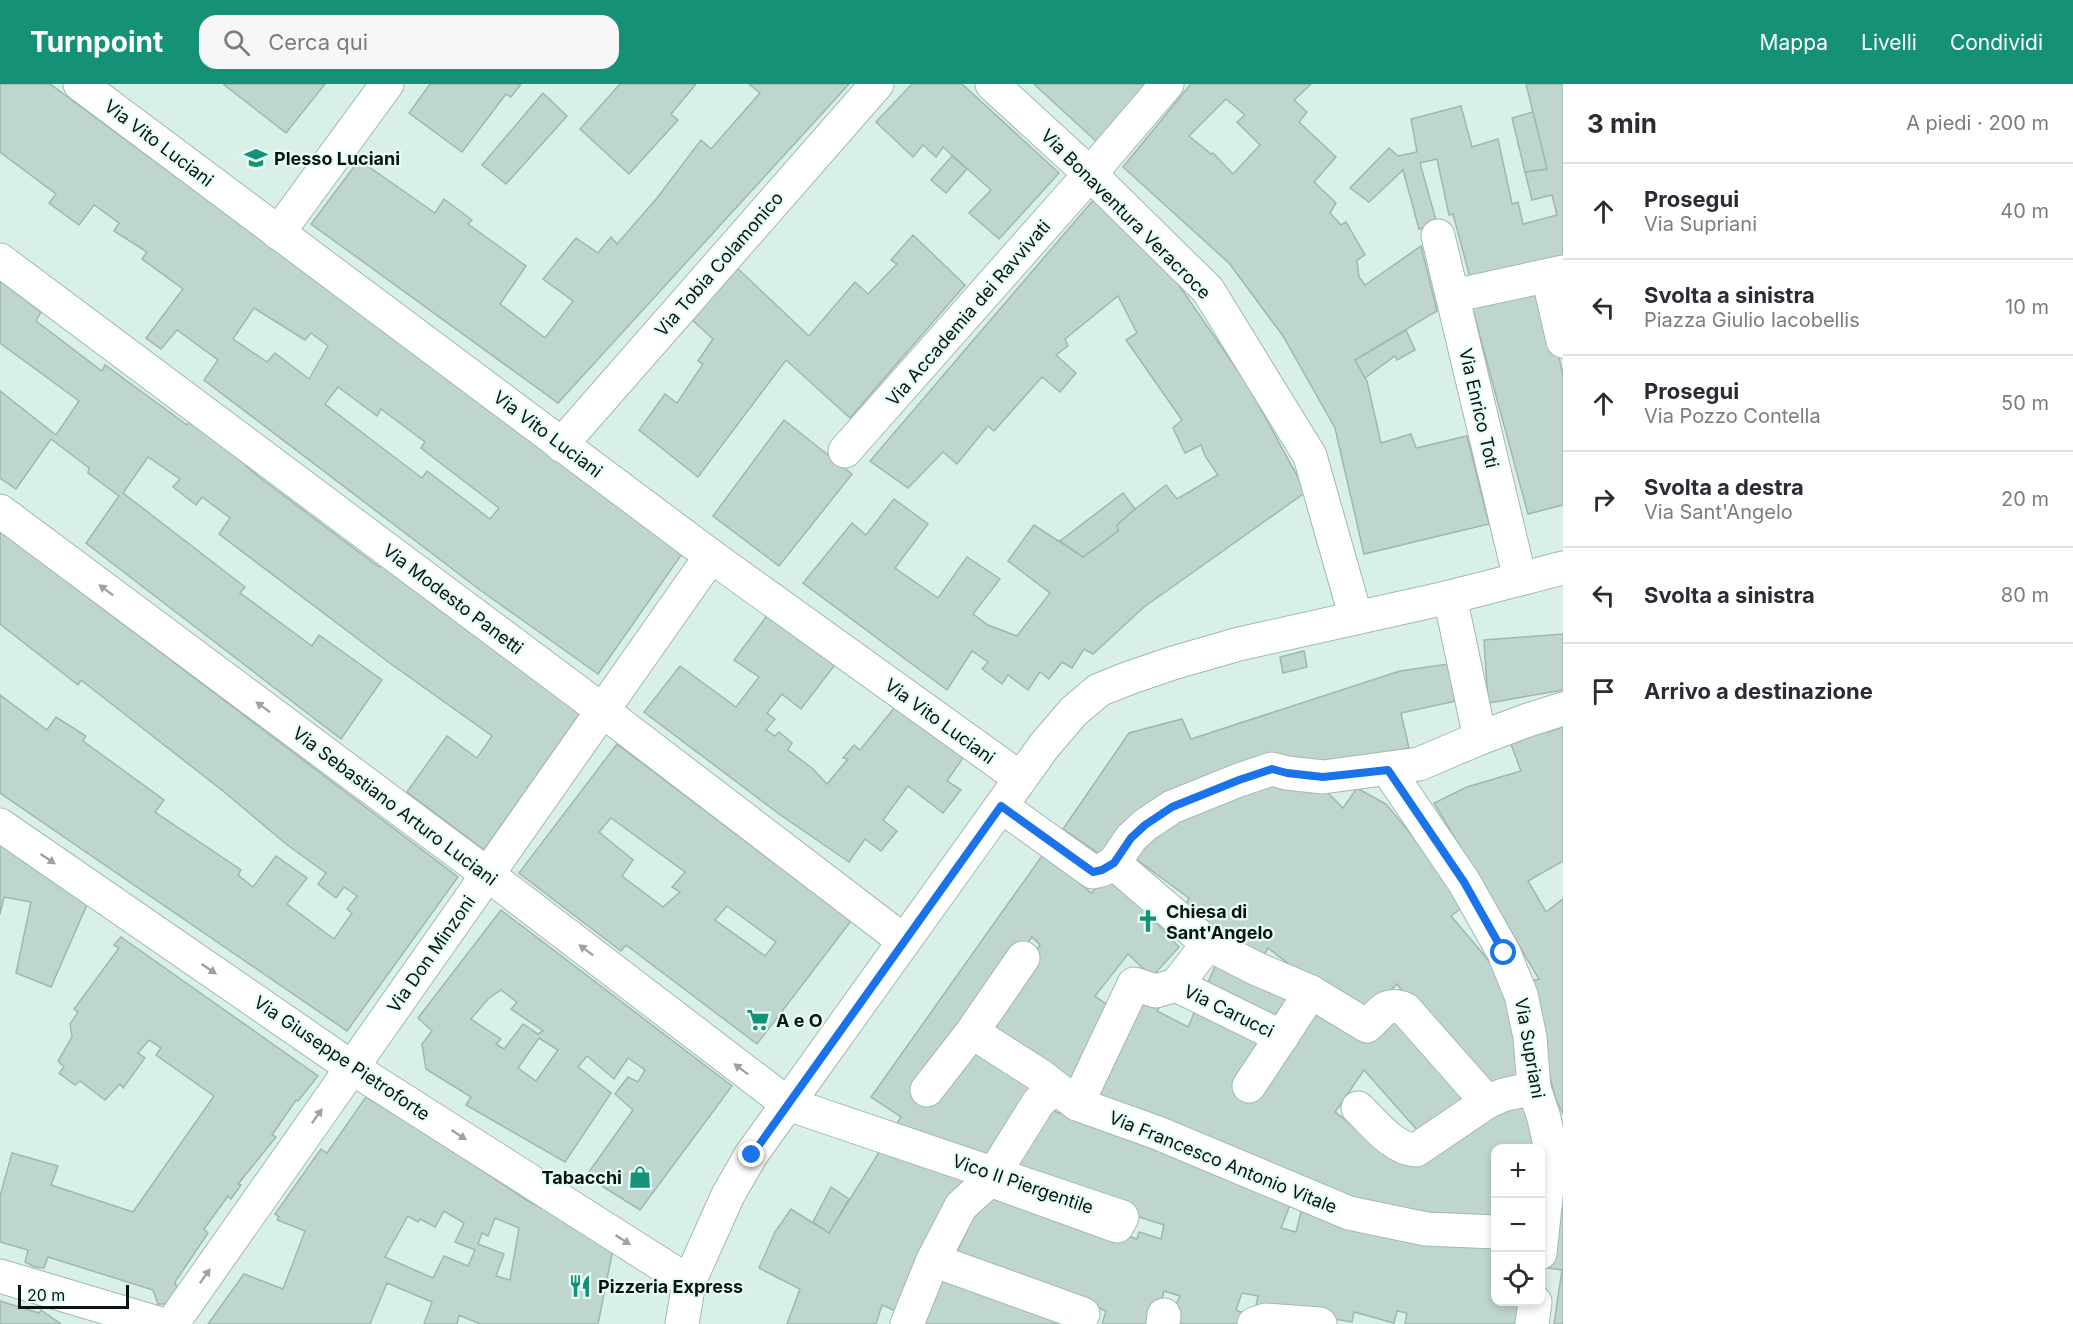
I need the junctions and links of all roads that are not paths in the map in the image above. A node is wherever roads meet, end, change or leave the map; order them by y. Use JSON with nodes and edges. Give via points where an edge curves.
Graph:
{"nodes":[{"id":1,"x":80,"y":84,"type":"edge"},
{"id":2,"x":387,"y":84,"type":"edge"},
{"id":3,"x":877,"y":84,"type":"edge"},
{"id":4,"x":992,"y":84,"type":"edge"},
{"id":5,"x":1167,"y":84,"type":"edge"},
{"id":6,"x":1090,"y":174,"type":"junction"},
{"id":7,"x":278,"y":233,"type":"junction"},
{"id":8,"x":1438,"y":236,"type":"dead end"},
{"id":9,"x":0,"y":260,"type":"edge"},
{"id":10,"x":1556,"y":274,"type":"edge"},
{"id":11,"x":1453,"y":296,"type":"junction"},
{"id":12,"x":1563,"y":341,"type":"edge"},
{"id":13,"x":561,"y":445,"type":"junction"},
{"id":14,"x":845,"y":451,"type":"dead end"},
{"id":15,"x":0,"y":511,"type":"edge"},
{"id":16,"x":711,"y":556,"type":"junction"},
{"id":17,"x":1563,"y":568,"type":"edge"},
{"id":18,"x":1520,"y":579,"type":"junction"},
{"id":19,"x":1450,"y":597,"type":"junction"},
{"id":20,"x":1356,"y":618,"type":"junction"},
{"id":21,"x":1563,"y":710,"type":"edge"},
{"id":22,"x":603,"y":711,"type":"junction"},
{"id":23,"x":1480,"y":738,"type":"junction"},
{"id":24,"x":1388,"y":770,"type":"junction"},
{"id":25,"x":1020,"y":778,"type":"junction"},
{"id":26,"x":1001,"y":806,"type":"junction"},
{"id":27,"x":0,"y":825,"type":"edge"},
{"id":28,"x":1114,"y":863,"type":"junction"},
{"id":29,"x":487,"y":874,"type":"junction"},
{"id":30,"x":904,"y":941,"type":"junction"},
{"id":31,"x":1208,"y":944,"type":"junction"},
{"id":32,"x":1023,"y":958,"type":"dead end"},
{"id":33,"x":1176,"y":985,"type":"junction"},
{"id":34,"x":1311,"y":992,"type":"junction"},
{"id":35,"x":972,"y":1032,"type":"junction"},
{"id":36,"x":1282,"y":1037,"type":"junction"},
{"id":37,"x":351,"y":1067,"type":"junction"},
{"id":38,"x":1249,"y":1086,"type":"dead end"},
{"id":39,"x":1534,"y":1088,"type":"junction"},
{"id":40,"x":927,"y":1090,"type":"dead end"},
{"id":41,"x":1065,"y":1095,"type":"junction"},
{"id":42,"x":1487,"y":1102,"type":"junction"},
{"id":43,"x":788,"y":1104,"type":"junction"},
{"id":44,"x":1358,"y":1108,"type":"dead end"},
{"id":45,"x":1557,"y":1154,"type":"edge"},
{"id":46,"x":990,"y":1180,"type":"junction"},
{"id":47,"x":1545,"y":1218,"type":"edge"},
{"id":48,"x":1491,"y":1232,"type":"edge"},
{"id":49,"x":933,"y":1260,"type":"junction"},
{"id":50,"x":0,"y":1276,"type":"edge"},
{"id":51,"x":689,"y":1282,"type":"junction"},
{"id":52,"x":1534,"y":1306,"type":"edge"},
{"id":53,"x":1083,"y":1314,"type":"dead end"},
{"id":54,"x":161,"y":1324,"type":"edge"},
{"id":55,"x":172,"y":1324,"type":"edge"},
{"id":56,"x":682,"y":1324,"type":"edge"},
{"id":57,"x":907,"y":1324,"type":"edge"},
{"id":58,"x":1254,"y":1324,"type":"edge"},
{"id":59,"x":1320,"y":1324,"type":"edge"},
{"id":60,"x":1532,"y":1324,"type":"edge"}],
"edges":[{"from":1,"to":7,"type":"street","name":"Via Vito Luciani"},
{"from":2,"to":7,"type":"street"},
{"from":3,"to":13,"type":"street","name":"Via Tobia Colamonico"},
{"from":4,"to":6,"type":"street","name":"Via Bonaventura Veracroce"},
{"from":5,"to":6,"type":"street","name":"Via Accademia dei Ravvivati"},
{"from":6,"to":14,"type":"street","name":"Via Accademia dei Ravvivati"},
{"from":6,"to":20,"type":"street","name":"Via Bonaventura Veracroce","via":[[1208,290],[1310,456]]},
{"from":7,"to":13,"type":"street","name":"Via Vito Luciani"},
{"from":8,"to":11,"type":"street","name":"Via Enrico Toti"},
{"from":9,"to":22,"type":"street","name":"Via Modesto Panetti"},
{"from":10,"to":11,"type":"street"},
{"from":10,"to":12,"type":"street"},
{"from":11,"to":18,"type":"street","name":"Via Enrico Toti"},
{"from":13,"to":16,"type":"street","name":"Via Vito Luciani"},
{"from":29,"to":15,"type":"street","name":"Via Sebastiano Arturo Luciani","one_way":true},
{"from":16,"to":22,"type":"street","name":"Via Don Minzoni"},
{"from":16,"to":25,"type":"street","name":"Via Vito Luciani"},
{"from":17,"to":18,"type":"street"},
{"from":18,"to":19,"type":"street"},
{"from":19,"to":20,"type":"street"},
{"from":19,"to":23,"type":"street"},
{"from":20,"to":25,"type":"street","via":[[1239,644],[1099,690],[1074,711]]},
{"from":21,"to":23,"type":"street"},
{"from":22,"to":29,"type":"street","name":"Via Don Minzoni"},
{"from":22,"to":30,"type":"street","name":"Via Modesto Panetti"},
{"from":23,"to":24,"type":"street","via":[[1419,764]]},
{"from":24,"to":28,"type":"street","via":[[1323,777],[1272,769],[1172,807],[1138,832]]},
{"from":24,"to":39,"type":"street","name":"Via Supriani","via":[[1464,882],[1504,953],[1521,995],[1530,1037]]},
{"from":25,"to":26,"type":"street"},
{"from":26,"to":28,"type":"street","via":[[1093,872]]},
{"from":26,"to":30,"type":"street"},
{"from":27,"to":37,"type":"street","name":"Via Giuseppe Pietroforte","one_way":true},
{"from":28,"to":31,"type":"street"},
{"from":29,"to":37,"type":"street","name":"Via Don Minzoni"},
{"from":43,"to":29,"type":"street","name":"Via Sebastiano Arturo Luciani","one_way":true},
{"from":30,"to":43,"type":"street"},
{"from":31,"to":33,"type":"street"},
{"from":31,"to":34,"type":"street"},
{"from":32,"to":35,"type":"street"},
{"from":33,"to":36,"type":"street","name":"Via Carucci"},
{"from":33,"to":41,"type":"street","via":[[1156,991],[1134,984]]},
{"from":34,"to":36,"type":"street"},
{"from":34,"to":42,"type":"street","via":[[1367,1026],[1386,1007],[1405,1009]]},
{"from":35,"to":40,"type":"street"},
{"from":35,"to":41,"type":"street","name":"Via Francesco Antonio Vitale"},
{"from":36,"to":38,"type":"street"},
{"from":37,"to":51,"type":"street","name":"Via Giuseppe Pietroforte","one_way":true},
{"from":55,"to":37,"type":"street","name":"Via Don Minzoni","one_way":true},
{"from":39,"to":42,"type":"street"},
{"from":39,"to":45,"type":"street","name":"Via Supriani"},
{"from":41,"to":46,"type":"street","via":[[1038,1103]]},
{"from":41,"to":48,"type":"street","name":"Via Francesco Antonio Vitale","via":[[1349,1213],[1426,1229]]},
{"from":42,"to":44,"type":"street","via":[[1416,1150],[1395,1143]]},
{"from":43,"to":46,"type":"street","name":"Vico II Piergentile","via":[[1122,1217],[1117,1226]]},
{"from":43,"to":51,"type":"street","via":[[728,1195]]},
{"from":45,"to":47,"type":"street","name":"Via Supriani"},
{"from":46,"to":49,"type":"street","via":[[961,1206]]},
{"from":49,"to":53,"type":"street"},
{"from":49,"to":57,"type":"street"},
{"from":50,"to":54,"type":"street"},
{"from":51,"to":56,"type":"street"},
{"from":52,"to":60,"type":"street"},
{"from":58,"to":59,"type":"street","via":[[1266,1320]]}]}
